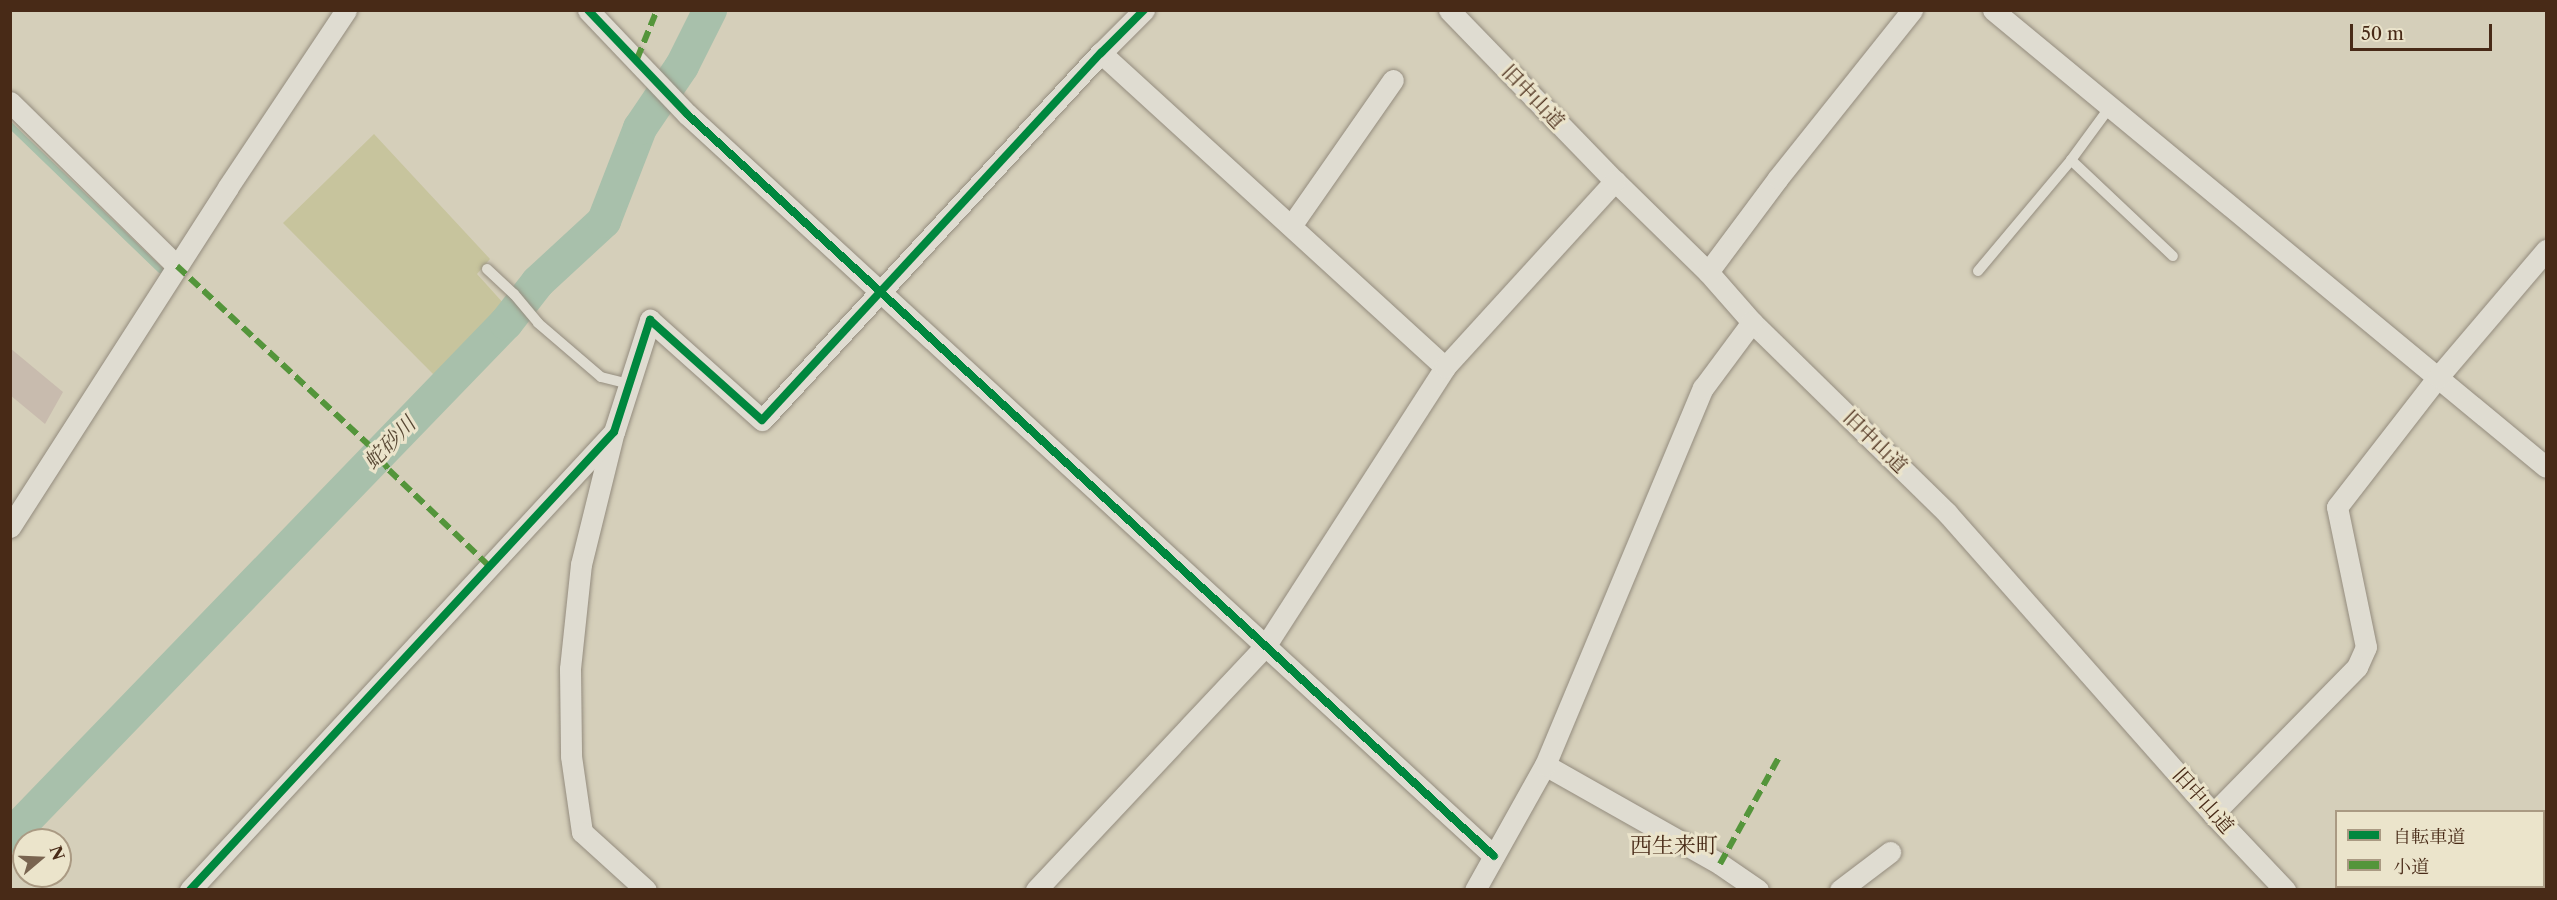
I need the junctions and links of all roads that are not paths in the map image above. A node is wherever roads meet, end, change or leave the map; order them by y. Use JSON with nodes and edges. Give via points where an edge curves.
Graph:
{"nodes":[{"id":1,"x":346,"y":10,"type":"edge"},
{"id":2,"x":588,"y":10,"type":"edge"},
{"id":3,"x":1144,"y":10,"type":"edge"},
{"id":4,"x":1449,"y":10,"type":"edge"},
{"id":5,"x":1912,"y":10,"type":"edge"},
{"id":6,"x":1993,"y":10,"type":"edge"},
{"id":7,"x":1101,"y":52,"type":"junction"},
{"id":8,"x":1393,"y":80,"type":"dead end"},
{"id":9,"x":10,"y":102,"type":"edge"},
{"id":10,"x":2110,"y":107,"type":"junction"},
{"id":11,"x":2071,"y":160,"type":"junction"},
{"id":12,"x":1615,"y":181,"type":"junction"},
{"id":13,"x":1291,"y":226,"type":"junction"},
{"id":14,"x":2547,"y":250,"type":"edge"},
{"id":15,"x":2173,"y":256,"type":"dead end"},
{"id":16,"x":177,"y":266,"type":"junction"},
{"id":17,"x":487,"y":269,"type":"dead end"},
{"id":18,"x":1978,"y":271,"type":"dead end"},
{"id":19,"x":1708,"y":272,"type":"junction"},
{"id":20,"x":880,"y":293,"type":"junction"},
{"id":21,"x":1752,"y":322,"type":"junction"},
{"id":22,"x":1445,"y":367,"type":"junction"},
{"id":23,"x":2438,"y":377,"type":"junction"},
{"id":24,"x":630,"y":384,"type":"junction"},
{"id":25,"x":614,"y":432,"type":"junction"},
{"id":26,"x":2547,"y":467,"type":"edge"},
{"id":27,"x":10,"y":526,"type":"edge"},
{"id":28,"x":1266,"y":645,"type":"junction"},
{"id":29,"x":1545,"y":765,"type":"junction"},
{"id":30,"x":2213,"y":814,"type":"junction"},
{"id":31,"x":1890,"y":852,"type":"dead end"},
{"id":32,"x":1494,"y":856,"type":"junction"},
{"id":33,"x":190,"y":890,"type":"edge"},
{"id":34,"x":646,"y":890,"type":"edge"},
{"id":35,"x":1036,"y":890,"type":"edge"},
{"id":36,"x":1475,"y":890,"type":"edge"},
{"id":37,"x":1758,"y":890,"type":"edge"},
{"id":38,"x":1840,"y":890,"type":"edge"},
{"id":39,"x":2285,"y":890,"type":"edge"}],
"edges":[{"from":1,"to":16,"type":"street"},
{"from":2,"to":20,"type":"street","via":[[677,103]]},
{"from":3,"to":7,"type":"street"},
{"from":4,"to":12,"type":"street","name":"旧中山道"},
{"from":5,"to":19,"type":"street"},
{"from":6,"to":10,"type":"street"},
{"from":7,"to":13,"type":"street"},
{"from":7,"to":20,"type":"street"},
{"from":8,"to":13,"type":"street"},
{"from":9,"to":16,"type":"street"},
{"from":10,"to":11,"type":"lane"},
{"from":10,"to":23,"type":"street"},
{"from":11,"to":15,"type":"lane"},
{"from":11,"to":18,"type":"lane"},
{"from":12,"to":19,"type":"street","name":"旧中山道"},
{"from":12,"to":22,"type":"street"},
{"from":13,"to":22,"type":"street"},
{"from":14,"to":23,"type":"street"},
{"from":16,"to":27,"type":"street"},
{"from":17,"to":24,"type":"lane","via":[[538,323],[601,377]]},
{"from":19,"to":21,"type":"street","name":"旧中山道"},
{"from":20,"to":24,"type":"street","via":[[762,420],[650,320]]},
{"from":20,"to":28,"type":"street"},
{"from":21,"to":29,"type":"street","via":[[1703,388]]},
{"from":21,"to":30,"type":"street","name":"旧中山道","via":[[1947,513]]},
{"from":22,"to":28,"type":"street"},
{"from":23,"to":26,"type":"street"},
{"from":23,"to":30,"type":"street","via":[[2337,507],[2366,647],[2357,668]]},
{"from":24,"to":25,"type":"street"},
{"from":25,"to":33,"type":"street"},
{"from":25,"to":34,"type":"street","via":[[581,564],[570,669],[571,756],[582,832]]},
{"from":28,"to":32,"type":"street"},
{"from":28,"to":35,"type":"street"},
{"from":29,"to":32,"type":"street"},
{"from":29,"to":37,"type":"street","via":[[1720,864]]},
{"from":30,"to":39,"type":"street","name":"旧中山道"},
{"from":31,"to":38,"type":"street"},
{"from":32,"to":36,"type":"street"}]}
